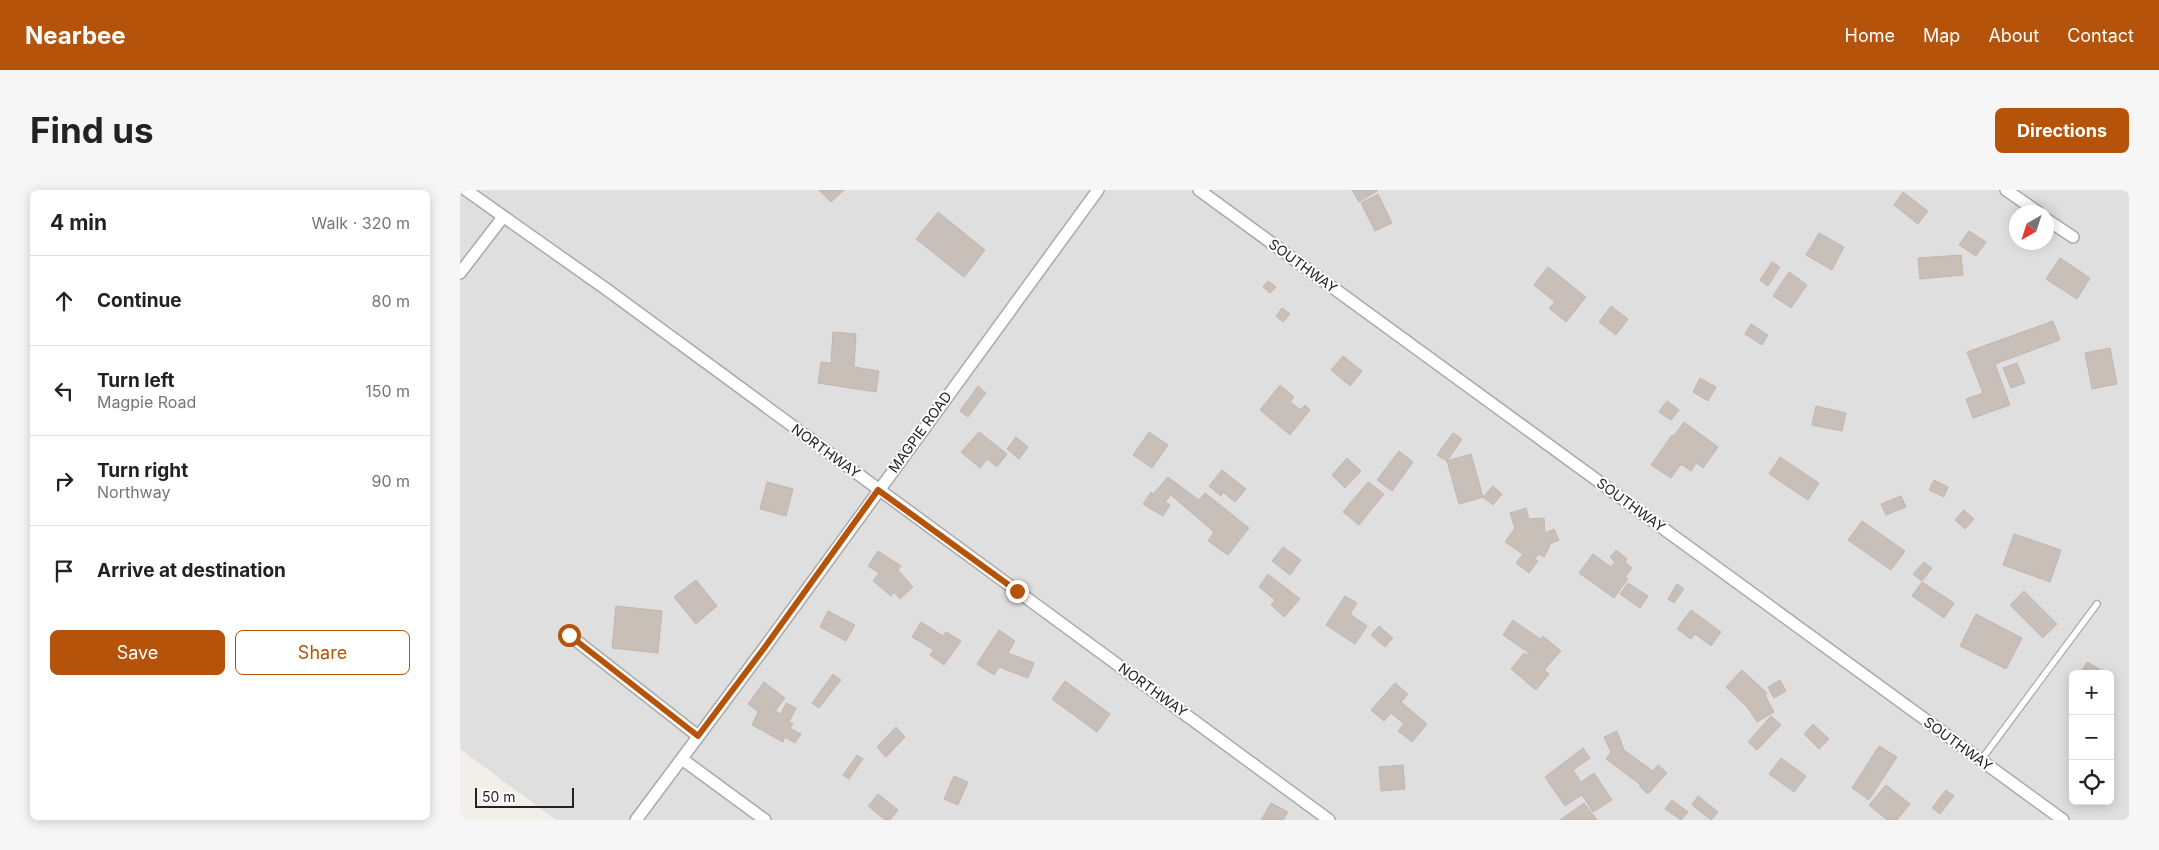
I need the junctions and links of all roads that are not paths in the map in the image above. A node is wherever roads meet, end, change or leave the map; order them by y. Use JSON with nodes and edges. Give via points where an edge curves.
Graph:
{"nodes":[{"id":1,"x":466,"y":190,"type":"edge"},
{"id":2,"x":1098,"y":190,"type":"edge"},
{"id":3,"x":1199,"y":190,"type":"edge"},
{"id":4,"x":2006,"y":190,"type":"edge"},
{"id":5,"x":2028,"y":205,"type":"edge"},
{"id":6,"x":503,"y":217,"type":"junction"},
{"id":7,"x":2054,"y":224,"type":"edge"},
{"id":8,"x":2073,"y":237,"type":"dead end"},
{"id":9,"x":460,"y":273,"type":"edge"},
{"id":10,"x":878,"y":490,"type":"junction"},
{"id":11,"x":2096,"y":604,"type":"dead end"},
{"id":12,"x":569,"y":635,"type":"dead end"},
{"id":13,"x":698,"y":736,"type":"junction"},
{"id":14,"x":682,"y":759,"type":"junction"},
{"id":15,"x":1981,"y":760,"type":"junction"},
{"id":16,"x":636,"y":820,"type":"edge"},
{"id":17,"x":765,"y":820,"type":"edge"},
{"id":18,"x":1330,"y":820,"type":"edge"},
{"id":19,"x":2063,"y":820,"type":"edge"}],
"edges":[{"from":1,"to":6,"type":"street","name":"NORTHWAY"},
{"from":2,"to":10,"type":"street","name":"MAGPIE ROAD"},
{"from":3,"to":15,"type":"street","name":"SOUTHWAY"},
{"from":4,"to":5,"type":"street"},
{"from":6,"to":9,"type":"street"},
{"from":6,"to":10,"type":"street","name":"NORTHWAY"},
{"from":7,"to":8,"type":"street"},
{"from":10,"to":13,"type":"street","name":"MAGPIE ROAD"},
{"from":10,"to":18,"type":"street","name":"NORTHWAY"},
{"from":11,"to":15,"type":"lane"},
{"from":12,"to":13,"type":"street"},
{"from":13,"to":14,"type":"street","name":"MAGPIE ROAD"},
{"from":14,"to":16,"type":"street","name":"MAGPIE ROAD"},
{"from":14,"to":17,"type":"street"},
{"from":15,"to":19,"type":"street","name":"SOUTHWAY"}]}
